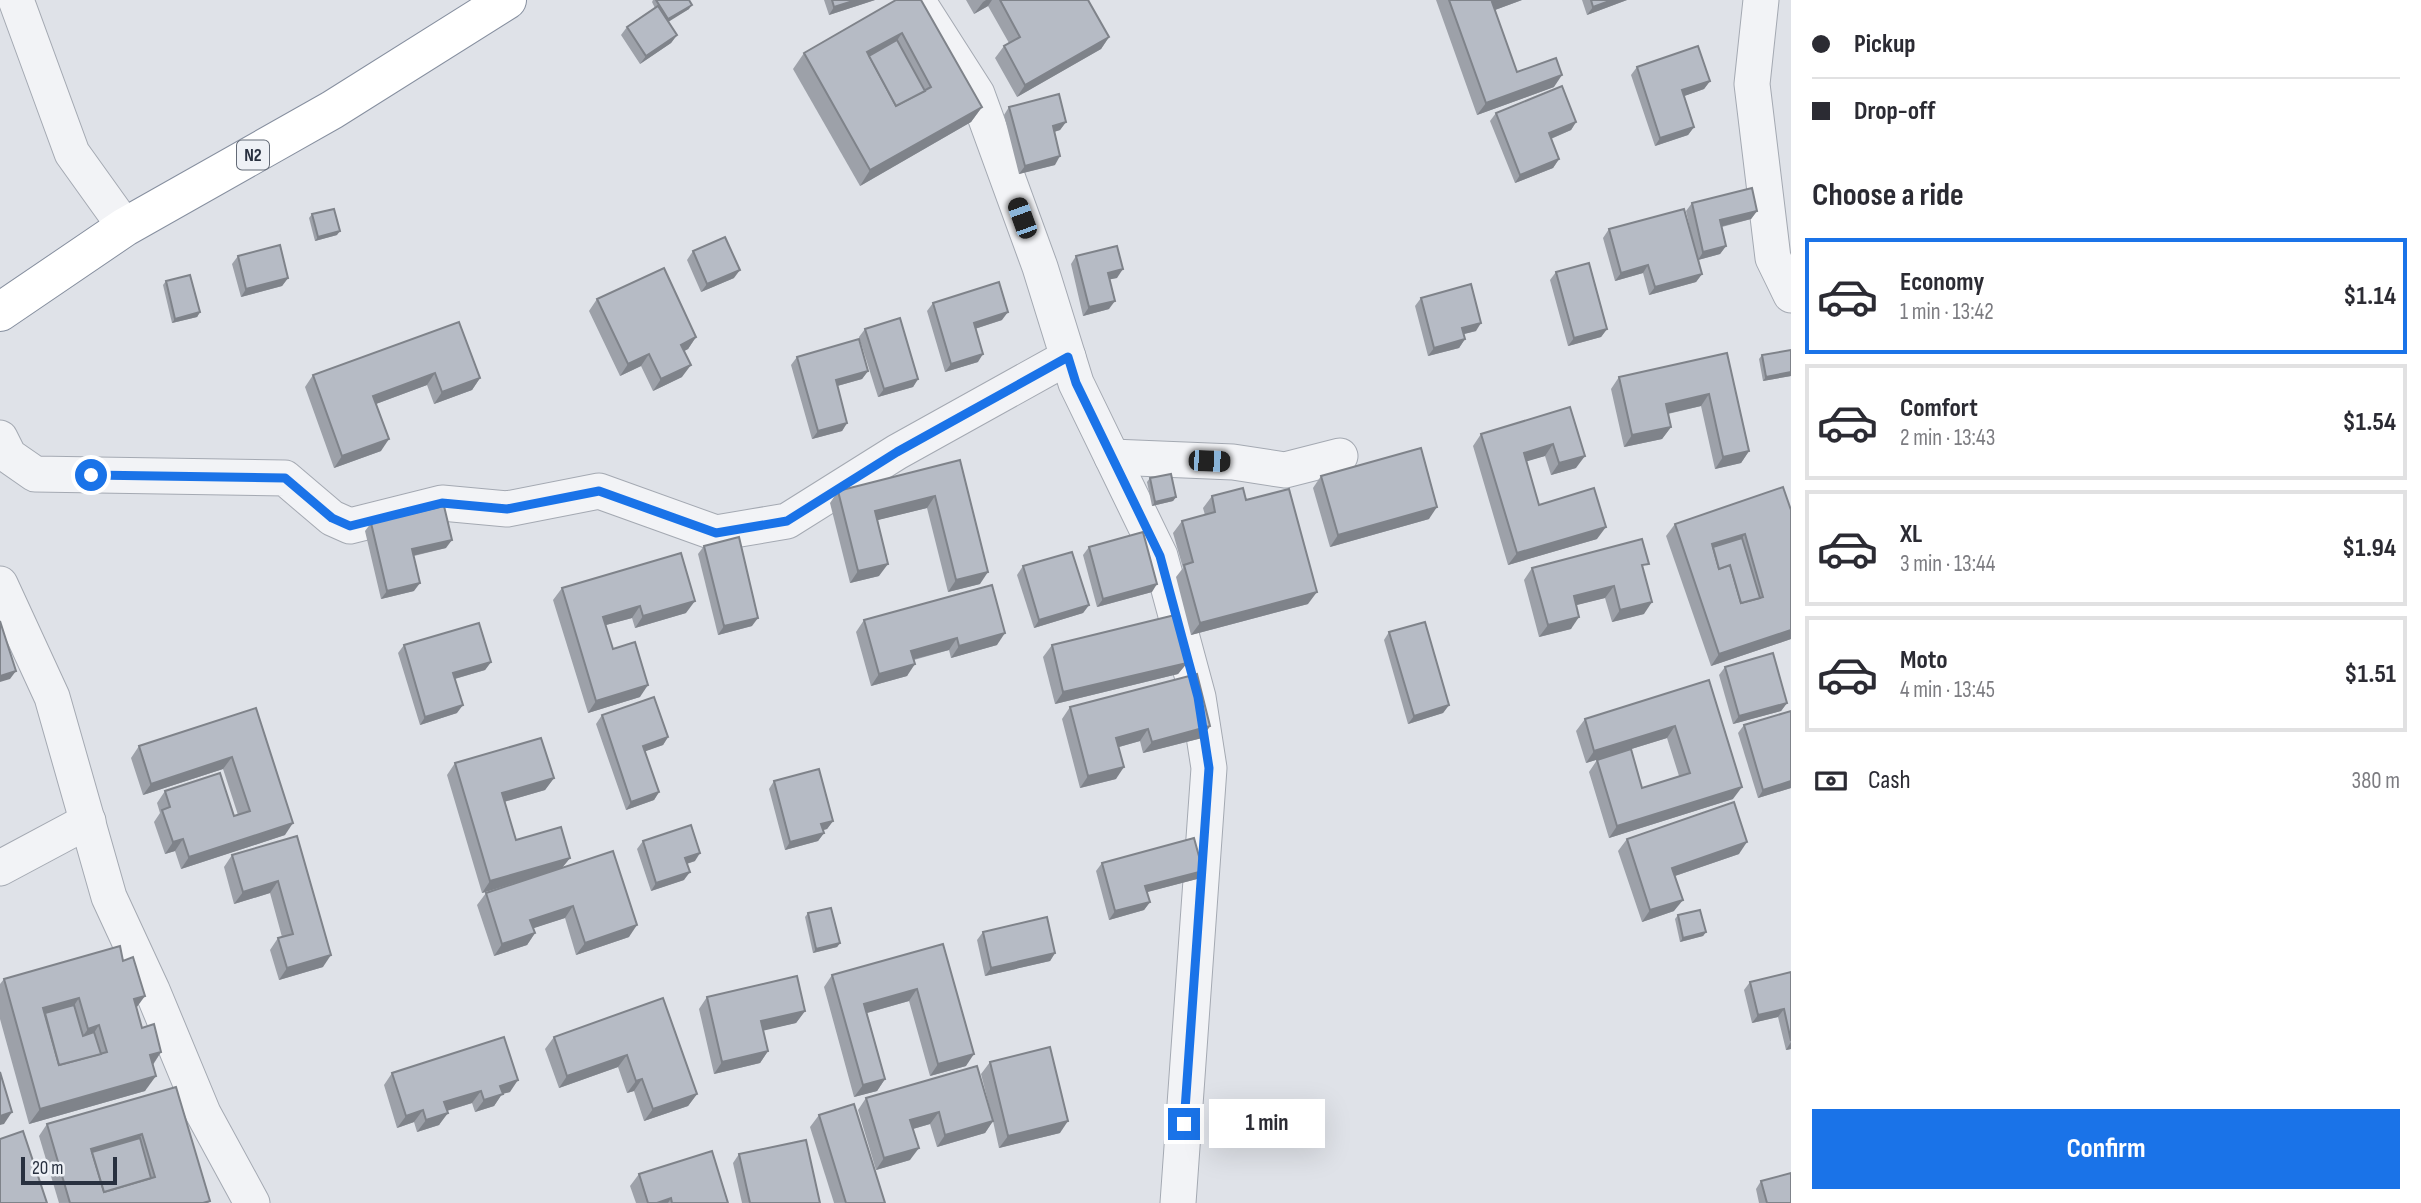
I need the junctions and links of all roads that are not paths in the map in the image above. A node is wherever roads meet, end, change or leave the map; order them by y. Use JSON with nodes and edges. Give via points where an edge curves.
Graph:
{"nodes":[{"id":1,"x":16,"y":0,"type":"edge"},
{"id":2,"x":507,"y":0,"type":"edge"},
{"id":3,"x":917,"y":0,"type":"edge"},
{"id":4,"x":1761,"y":0,"type":"edge"},
{"id":5,"x":125,"y":228,"type":"junction"},
{"id":6,"x":1791,"y":295,"type":"edge"},
{"id":7,"x":0,"y":312,"type":"edge"},
{"id":8,"x":1068,"y":357,"type":"junction"},
{"id":9,"x":0,"y":438,"type":"edge"},
{"id":10,"x":1340,"y":456,"type":"dead end"},
{"id":11,"x":1112,"y":457,"type":"junction"},
{"id":12,"x":0,"y":584,"type":"edge"},
{"id":13,"x":88,"y":821,"type":"junction"},
{"id":14,"x":0,"y":868,"type":"edge"},
{"id":15,"x":251,"y":1203,"type":"edge"},
{"id":16,"x":1178,"y":1203,"type":"edge"}],
"edges":[{"from":1,"to":5,"type":"street","via":[[72,153]]},
{"from":2,"to":5,"type":"highway","number":"N2","via":[[332,110]]},
{"from":3,"to":8,"type":"street","via":[[977,94]]},
{"from":4,"to":6,"type":"street","via":[[1752,84],[1773,258]]},
{"from":5,"to":7,"type":"highway","number":"N2"},
{"from":8,"to":9,"type":"street","via":[[897,452],[787,521],[716,533],[599,491],[507,509],[442,503],[350,526],[332,518],[285,478],[35,474],[9,456]]},
{"from":8,"to":11,"type":"street"},
{"from":10,"to":11,"type":"street","via":[[1285,470],[1233,462]]},
{"from":11,"to":16,"type":"street","via":[[1160,556],[1198,697],[1209,768]]},
{"from":12,"to":13,"type":"street","via":[[52,697]]},
{"from":13,"to":14,"type":"street"},
{"from":13,"to":15,"type":"street","via":[[109,897],[204,1113]]}]}
